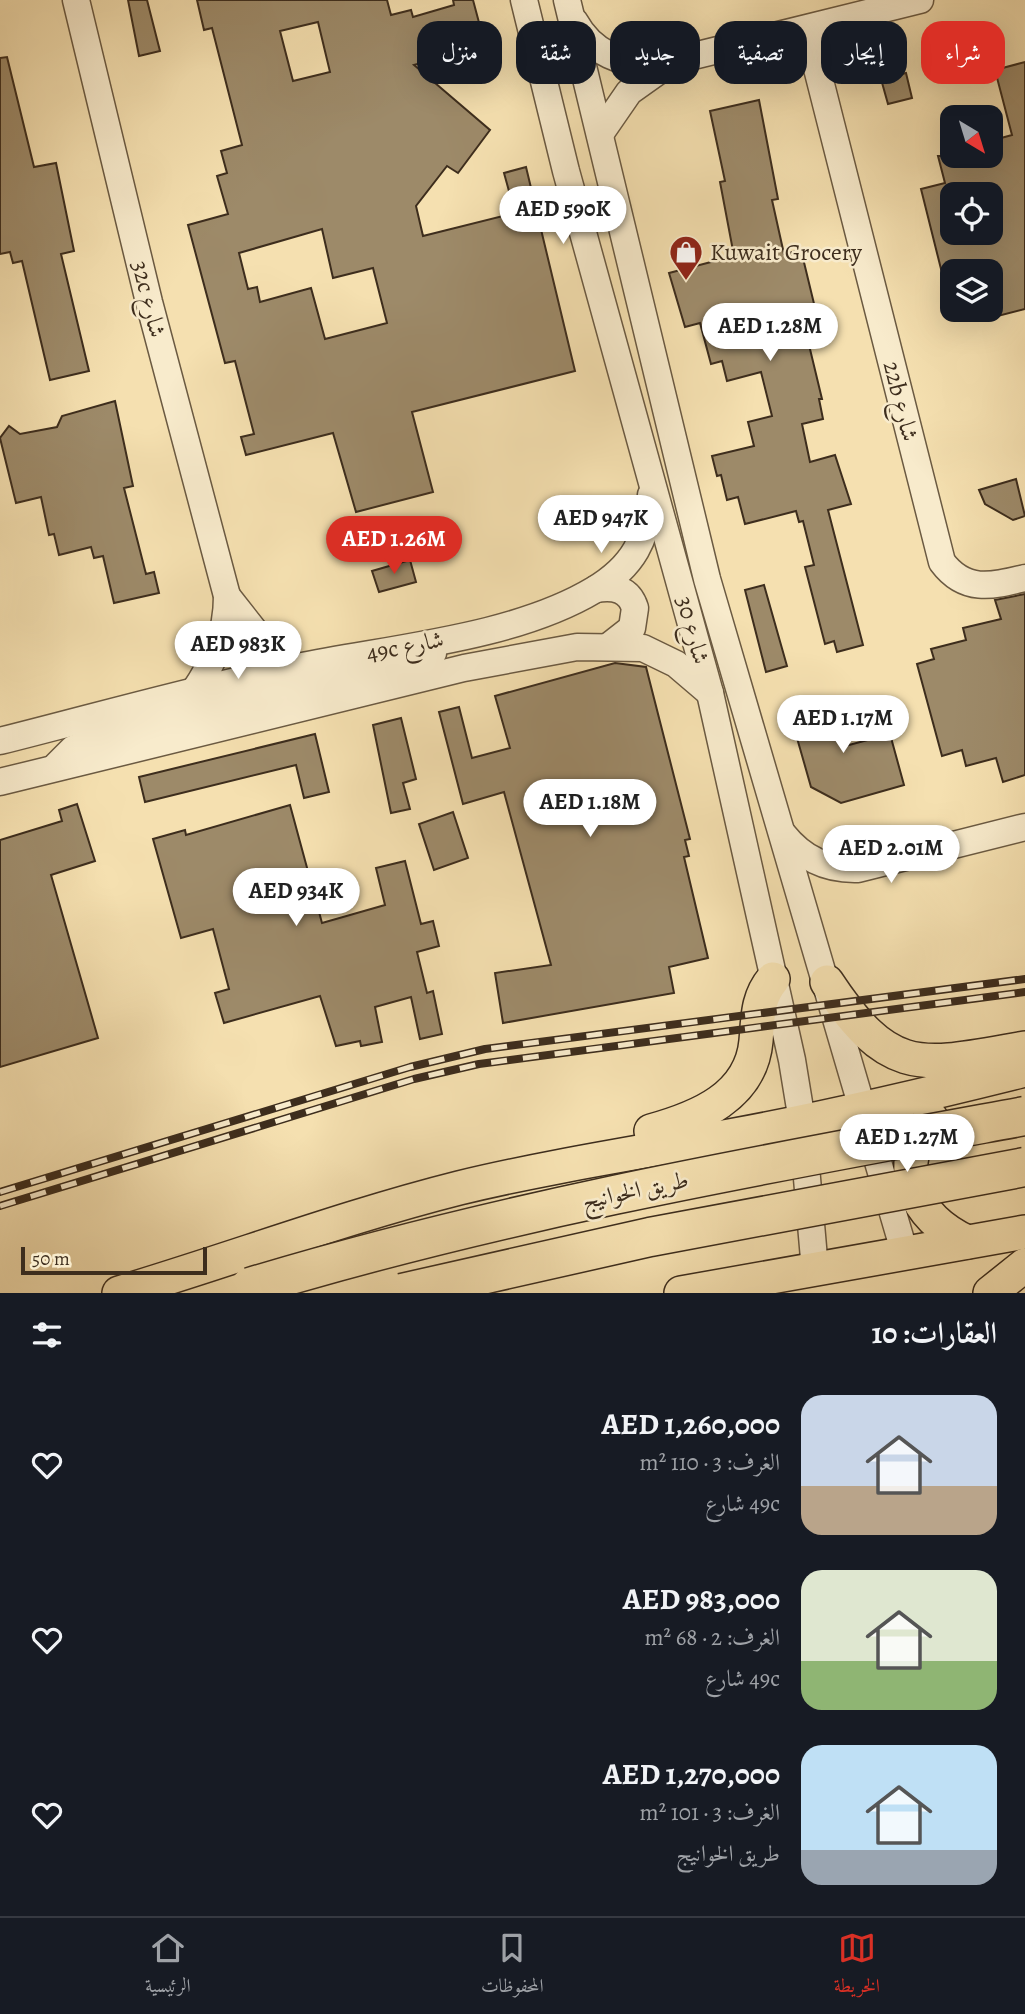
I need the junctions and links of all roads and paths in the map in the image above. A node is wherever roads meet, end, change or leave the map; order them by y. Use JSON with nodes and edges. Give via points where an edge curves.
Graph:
{"nodes":[{"id":1,"x":76,"y":0,"type":"edge"},
{"id":2,"x":524,"y":0,"type":"edge"},
{"id":3,"x":920,"y":0,"type":"edge"},
{"id":4,"x":565,"y":5,"type":"edge"},
{"id":5,"x":807,"y":29,"type":"joint"},
{"id":6,"x":610,"y":56,"type":"edge"},
{"id":7,"x":641,"y":84,"type":"edge"},
{"id":8,"x":600,"y":134,"type":"junction"},
{"id":9,"x":652,"y":480,"type":"junction"},
{"id":10,"x":1025,"y":578,"type":"edge"},
{"id":11,"x":596,"y":589,"type":"junction"},
{"id":12,"x":227,"y":596,"type":"junction"},
{"id":13,"x":461,"y":636,"type":"junction"},
{"id":14,"x":609,"y":646,"type":"junction"},
{"id":15,"x":295,"y":668,"type":"junction"},
{"id":16,"x":192,"y":693,"type":"junction"},
{"id":17,"x":710,"y":693,"type":"junction"},
{"id":18,"x":0,"y":741,"type":"edge"},
{"id":19,"x":53,"y":770,"type":"junction"},
{"id":20,"x":0,"y":782,"type":"edge"},
{"id":21,"x":1025,"y":827,"type":"edge"},
{"id":22,"x":782,"y":833,"type":"junction"},
{"id":23,"x":773,"y":979,"type":"junction"},
{"id":24,"x":827,"y":982,"type":"junction"},
{"id":25,"x":1025,"y":1048,"type":"edge"},
{"id":26,"x":1025,"y":1070,"type":"edge"},
{"id":27,"x":1025,"y":1076,"type":"edge"},
{"id":28,"x":863,"y":1108,"type":"junction"},
{"id":29,"x":1025,"y":1116,"type":"edge"},
{"id":30,"x":802,"y":1121,"type":"junction"},
{"id":31,"x":584,"y":1161,"type":"junction"},
{"id":32,"x":1025,"y":1167,"type":"edge"},
{"id":33,"x":1025,"y":1232,"type":"edge"},
{"id":34,"x":967,"y":1241,"type":"junction"},
{"id":35,"x":905,"y":1254,"type":"junction"},
{"id":36,"x":1025,"y":1265,"type":"edge"},
{"id":37,"x":815,"y":1269,"type":"junction"},
{"id":38,"x":250,"y":1287,"type":"dead end"},
{"id":39,"x":119,"y":1293,"type":"edge"},
{"id":40,"x":402,"y":1293,"type":"edge"},
{"id":41,"x":681,"y":1293,"type":"edge"},
{"id":42,"x":990,"y":1293,"type":"edge"}],
"edges":[{"from":1,"to":12,"type":"street","name":"32c شارع"},
{"from":2,"to":9,"type":"street","name":"شارع 30"},
{"from":3,"to":5,"type":"street"},
{"from":4,"to":6,"type":"street","via":[[588,40]]},
{"from":4,"to":8,"type":"street","name":"شارع 30"},
{"from":5,"to":10,"type":"street","name":"22b شارع","via":[[942,562],[956,577],[976,586]]},
{"from":7,"to":8,"type":"street","via":[[629,92]]},
{"from":8,"to":22,"type":"street","name":"شارع 30","via":[[708,579]]},
{"from":9,"to":11,"type":"street","name":"49c شارع","via":[[646,535],[624,567]]},
{"from":9,"to":17,"type":"street","name":"شارع 30"},
{"from":11,"to":13,"type":"street","name":"49c شارع","via":[[551,612]]},
{"from":11,"to":14,"type":"street","via":[[623,591],[635,608],[632,628]]},
{"from":12,"to":15,"type":"street","name":"32c شارع","via":[[260,638]]},
{"from":12,"to":16,"type":"street","name":"32c شارع","via":[[221,642]]},
{"from":13,"to":15,"type":"street","name":"49c شارع"},
{"from":13,"to":19,"type":"street","via":[[406,664],[84,744],[62,757]]},
{"from":14,"to":17,"type":"street","name":"49c شارع","via":[[643,648],[667,658]]},
{"from":14,"to":19,"type":"street","name":"49c شارع","via":[[558,650],[464,668]]},
{"from":15,"to":16,"type":"street","name":"49c شارع"},
{"from":16,"to":18,"type":"street","name":"49c شارع"},
{"from":17,"to":23,"type":"street","name":"شارع 30"},
{"from":19,"to":20,"type":"street","name":"49c شارع"},
{"from":21,"to":22,"type":"street","via":[[851,870],[816,862]]},
{"from":22,"to":24,"type":"street","name":"شارع 30"},
{"from":23,"to":30,"type":"street","name":"شارع 30"},
{"from":23,"to":31,"type":"main road","via":[[759,1003],[752,1057],[740,1082],[726,1097],[693,1119],[619,1142]]},
{"from":24,"to":25,"type":"main road","via":[[857,1026],[890,1051],[909,1058],[949,1061]]},
{"from":24,"to":28,"type":"street","name":"شارع 30"},
{"from":26,"to":28,"type":"main road"},
{"from":27,"to":34,"type":"main road","via":[[943,1108],[920,1132],[914,1148],[911,1165],[917,1198],[936,1225]]},
{"from":28,"to":30,"type":"main road"},
{"from":28,"to":35,"type":"street","name":"شارع 30"},
{"from":29,"to":38,"type":"highway","name":"طريق الخوانيج","bridge":true,"via":[[618,1193],[400,1245]]},
{"from":30,"to":31,"type":"main road"},
{"from":30,"to":37,"type":"street","name":"شارع 30"},
{"from":31,"to":39,"type":"main road","via":[[353,1217]]},
{"from":32,"to":40,"type":"highway","name":"طريق الخوانيج","bridge":true,"via":[[650,1237]]},
{"from":33,"to":34,"type":"main road"},
{"from":34,"to":35,"type":"main road"},
{"from":35,"to":37,"type":"main road"},
{"from":36,"to":42,"type":"main road"},
{"from":37,"to":41,"type":"main road"}]}
